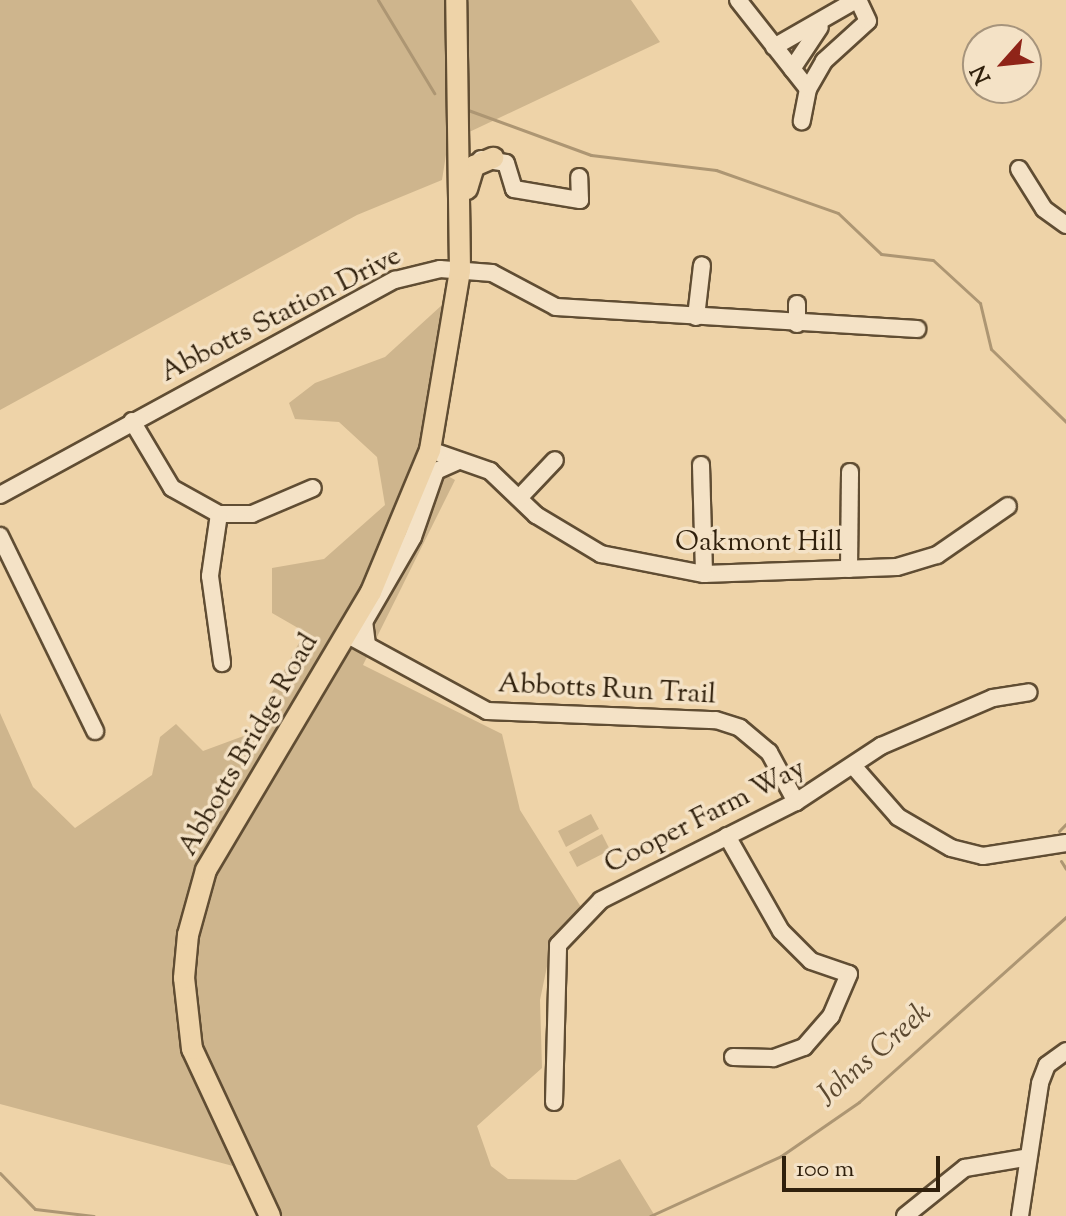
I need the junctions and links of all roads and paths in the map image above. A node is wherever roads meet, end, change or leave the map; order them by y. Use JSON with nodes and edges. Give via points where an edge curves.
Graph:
{"nodes":[{"id":1,"x":456,"y":0,"type":"edge"},
{"id":2,"x":738,"y":0,"type":"edge"},
{"id":3,"x":857,"y":0,"type":"edge"},
{"id":4,"x":821,"y":25,"type":"junction"},
{"id":5,"x":774,"y":47,"type":"junction"},
{"id":6,"x":792,"y":69,"type":"junction"},
{"id":7,"x":808,"y":89,"type":"junction"},
{"id":8,"x":802,"y":121,"type":"dead end"},
{"id":9,"x":459,"y":151,"type":"junction"},
{"id":10,"x":493,"y":158,"type":"junction"},
{"id":11,"x":1019,"y":169,"type":"dead end"},
{"id":12,"x":579,"y":177,"type":"dead end"},
{"id":13,"x":1066,"y":225,"type":"edge"},
{"id":14,"x":461,"y":228,"type":"junction"},
{"id":15,"x":702,"y":265,"type":"dead end"},
{"id":16,"x":468,"y":272,"type":"junction"},
{"id":17,"x":797,"y":304,"type":"dead end"},
{"id":18,"x":696,"y":317,"type":"junction"},
{"id":19,"x":797,"y":324,"type":"junction"},
{"id":20,"x":917,"y":329,"type":"dead end"},
{"id":21,"x":132,"y":421,"type":"junction"},
{"id":22,"x":430,"y":450,"type":"junction"},
{"id":23,"x":555,"y":460,"type":"dead end"},
{"id":24,"x":467,"y":462,"type":"junction"},
{"id":25,"x":701,"y":465,"type":"dead end"},
{"id":26,"x":850,"y":472,"type":"dead end"},
{"id":27,"x":313,"y":488,"type":"dead end"},
{"id":28,"x":0,"y":495,"type":"edge"},
{"id":29,"x":519,"y":498,"type":"junction"},
{"id":30,"x":1008,"y":506,"type":"dead end"},
{"id":31,"x":219,"y":514,"type":"junction"},
{"id":32,"x":0,"y":536,"type":"edge"},
{"id":33,"x":849,"y":569,"type":"junction"},
{"id":34,"x":704,"y":574,"type":"junction"},
{"id":35,"x":346,"y":634,"type":"junction"},
{"id":36,"x":367,"y":645,"type":"junction"},
{"id":37,"x":222,"y":663,"type":"dead end"},
{"id":38,"x":1029,"y":692,"type":"dead end"},
{"id":39,"x":95,"y":731,"type":"dead end"},
{"id":40,"x":855,"y":768,"type":"junction"},
{"id":41,"x":796,"y":802,"type":"junction"},
{"id":42,"x":727,"y":836,"type":"junction"},
{"id":43,"x":1066,"y":843,"type":"edge"},
{"id":44,"x":1066,"y":1051,"type":"edge"},
{"id":45,"x":733,"y":1057,"type":"dead end"},
{"id":46,"x":554,"y":1102,"type":"dead end"},
{"id":47,"x":1024,"y":1158,"type":"junction"},
{"id":48,"x":270,"y":1216,"type":"edge"},
{"id":49,"x":905,"y":1216,"type":"edge"},
{"id":50,"x":1020,"y":1216,"type":"edge"}],
"edges":[{"from":1,"to":9,"type":"main road","name":"Abbotts Bridge Road"},
{"from":2,"to":5,"type":"street"},
{"from":3,"to":4,"type":"street"},
{"from":3,"to":7,"type":"street","via":[[868,21],[824,61]]},
{"from":4,"to":5,"type":"street"},
{"from":4,"to":6,"type":"street"},
{"from":5,"to":6,"type":"street"},
{"from":6,"to":7,"type":"street"},
{"from":7,"to":8,"type":"street"},
{"from":9,"to":10,"type":"street"},
{"from":9,"to":14,"type":"main road","name":"Abbotts Bridge Road"},
{"from":10,"to":12,"type":"street","via":[[506,163],[514,189],[580,200]]},
{"from":10,"to":14,"type":"main road","name":"Abbotts Bridge Road","via":[[470,171],[468,221]]},
{"from":11,"to":13,"type":"street","via":[[1044,209]]},
{"from":14,"to":16,"type":"main road","name":"Abbotts Bridge Road"},
{"from":15,"to":18,"type":"street"},
{"from":16,"to":18,"type":"street","name":"Abbotts Station Drive","via":[[492,273],[556,307]]},
{"from":16,"to":21,"type":"street","name":"Abbotts Station Drive","via":[[395,280]]},
{"from":16,"to":22,"type":"main road","name":"Abbotts Bridge Road"},
{"from":17,"to":19,"type":"street"},
{"from":18,"to":19,"type":"street","name":"Abbotts Station Drive"},
{"from":19,"to":20,"type":"street","name":"Abbotts Station Drive"},
{"from":21,"to":28,"type":"street","name":"Abbotts Station Drive"},
{"from":21,"to":31,"type":"street","via":[[172,488]]},
{"from":22,"to":24,"type":"street","name":"Oakmont Hill"},
{"from":22,"to":35,"type":"main road","name":"Abbotts Bridge Road","via":[[394,546]]},
{"from":23,"to":29,"type":"street"},
{"from":24,"to":29,"type":"street","name":"Oakmont Hill"},
{"from":24,"to":36,"type":"street","name":"Abbotts Bridge Road","via":[[445,462],[436,471],[413,537],[364,622]]},
{"from":25,"to":34,"type":"street"},
{"from":26,"to":33,"type":"street"},
{"from":27,"to":31,"type":"street","via":[[252,514]]},
{"from":29,"to":34,"type":"street","name":"Oakmont Hill","via":[[601,554]]},
{"from":30,"to":33,"type":"street","name":"Oakmont Hill","via":[[937,555]]},
{"from":31,"to":37,"type":"street","via":[[210,576]]},
{"from":32,"to":39,"type":"street"},
{"from":33,"to":34,"type":"street","name":"Oakmont Hill"},
{"from":35,"to":36,"type":"street","name":"Abbotts Run Trail"},
{"from":35,"to":48,"type":"main road","name":"Abbotts Bridge Road","via":[[206,870],[188,935],[184,978],[192,1049]]},
{"from":36,"to":41,"type":"street","name":"Abbotts Run Trail","via":[[487,711],[716,720],[740,728],[769,752]]},
{"from":38,"to":40,"type":"street","name":"Cooper Farm Way","via":[[993,698],[909,732]]},
{"from":40,"to":41,"type":"street","name":"Cooper Farm Way"},
{"from":40,"to":43,"type":"street","via":[[898,817],[951,848],[983,856]]},
{"from":41,"to":42,"type":"street","name":"Cooper Farm Way"},
{"from":42,"to":45,"type":"street","via":[[781,931],[811,961],[849,974],[831,1016],[804,1047],[773,1058]]},
{"from":42,"to":46,"type":"street","name":"Cooper Farm Way","via":[[601,900],[558,945]]},
{"from":44,"to":47,"type":"street","via":[[1040,1083]]},
{"from":47,"to":49,"type":"street","via":[[965,1168]]},
{"from":47,"to":50,"type":"street"}]}
